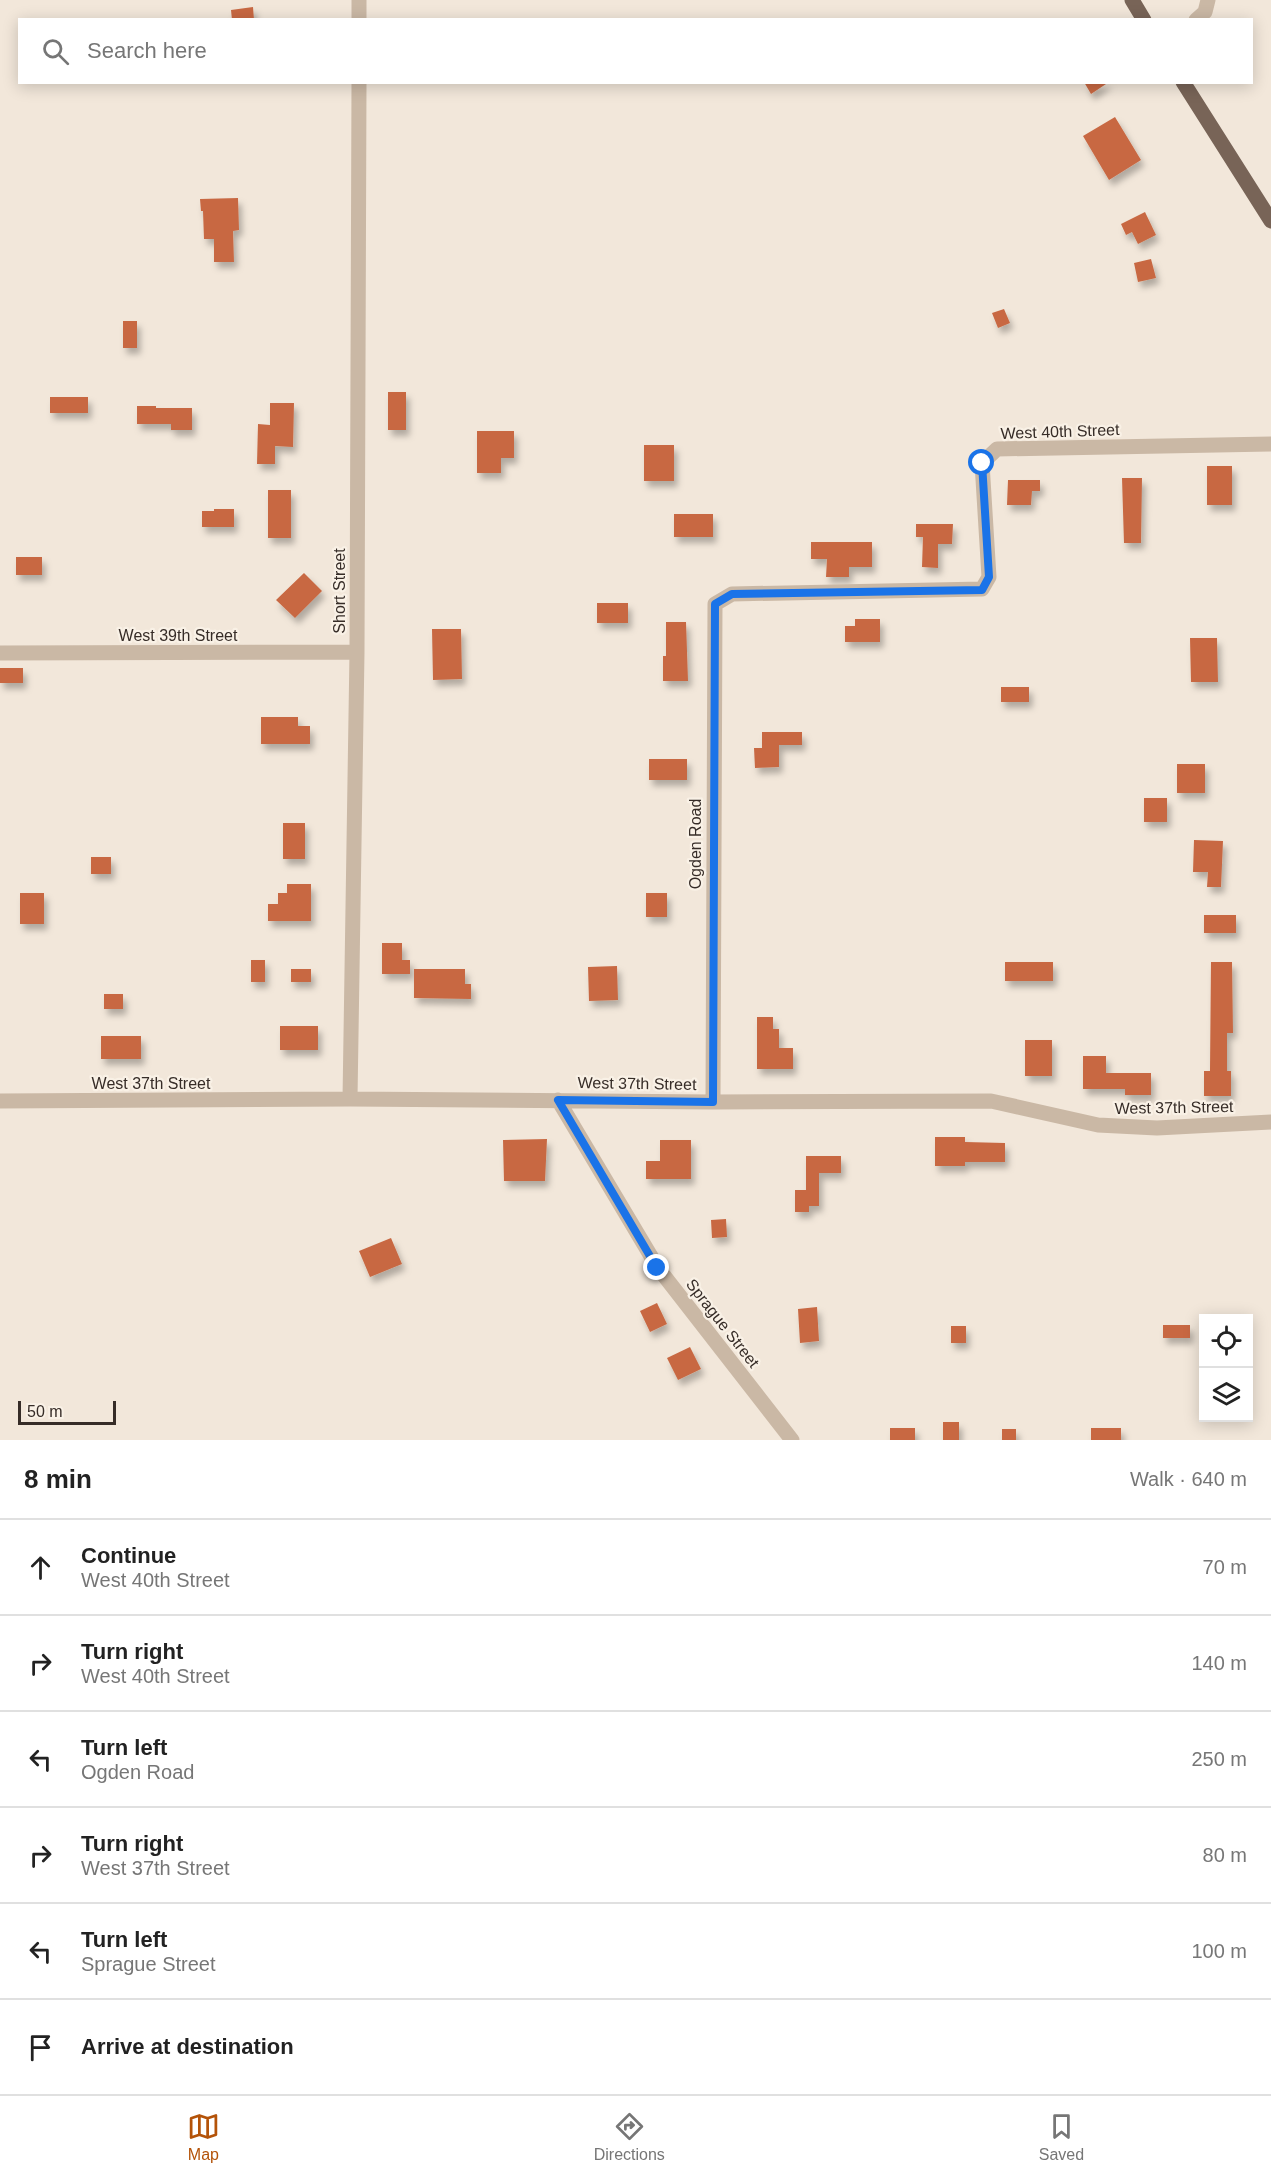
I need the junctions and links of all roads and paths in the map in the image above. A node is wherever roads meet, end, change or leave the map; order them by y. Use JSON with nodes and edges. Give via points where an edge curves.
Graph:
{"nodes":[{"id":1,"x":359,"y":0,"type":"edge"},
{"id":2,"x":1132,"y":0,"type":"edge"},
{"id":3,"x":1208,"y":0,"type":"edge"},
{"id":4,"x":359,"y":18,"type":"edge"},
{"id":5,"x":1143,"y":18,"type":"edge"},
{"id":6,"x":1198,"y":18,"type":"edge"},
{"id":7,"x":359,"y":84,"type":"edge"},
{"id":8,"x":1184,"y":84,"type":"edge"},
{"id":9,"x":1271,"y":221,"type":"edge"},
{"id":10,"x":1271,"y":444,"type":"edge"},
{"id":11,"x":732,"y":594,"type":"joint"},
{"id":12,"x":357,"y":652,"type":"junction"},
{"id":13,"x":0,"y":653,"type":"edge"},
{"id":14,"x":350,"y":1099,"type":"junction"},
{"id":15,"x":558,"y":1100,"type":"junction"},
{"id":16,"x":0,"y":1101,"type":"edge"},
{"id":17,"x":713,"y":1102,"type":"junction"},
{"id":18,"x":1271,"y":1122,"type":"edge"},
{"id":19,"x":792,"y":1440,"type":"edge"}],
"edges":[{"from":1,"to":4,"type":"street"},
{"from":2,"to":5,"type":"main road"},
{"from":3,"to":6,"type":"street","via":[[1205,12]]},
{"from":7,"to":12,"type":"street","name":"Short Street"},
{"from":8,"to":9,"type":"main road"},
{"from":10,"to":11,"type":"street","name":"West 40th Street","via":[[997,449],[982,463],[989,577],[982,590]]},
{"from":11,"to":17,"type":"street","name":"Ogden Road","via":[[715,604]]},
{"from":12,"to":13,"type":"street","name":"West 39th Street"},
{"from":12,"to":14,"type":"street","name":"Short Street"},
{"from":14,"to":15,"type":"street","name":"West 37th Street"},
{"from":14,"to":16,"type":"street","name":"West 37th Street"},
{"from":15,"to":17,"type":"street","name":"West 37th Street"},
{"from":15,"to":19,"type":"street","name":"Sprague Street","via":[[657,1268]]},
{"from":17,"to":18,"type":"street","name":"West 37th Street","via":[[991,1101],[1098,1125],[1157,1128]]}]}
